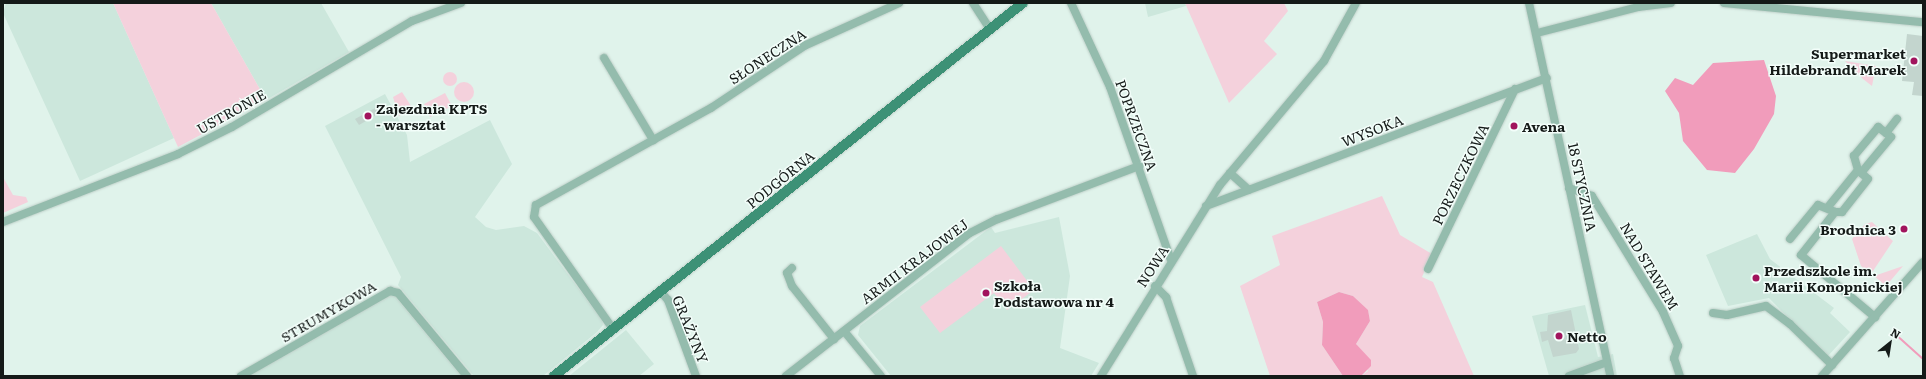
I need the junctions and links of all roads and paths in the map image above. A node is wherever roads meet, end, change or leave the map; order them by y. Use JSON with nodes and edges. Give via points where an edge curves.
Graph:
{"nodes":[{"id":1,"x":461,"y":3,"type":"edge"},
{"id":2,"x":899,"y":3,"type":"edge"},
{"id":3,"x":973,"y":3,"type":"edge"},
{"id":4,"x":1023,"y":3,"type":"edge"},
{"id":5,"x":1071,"y":3,"type":"edge"},
{"id":6,"x":1356,"y":3,"type":"edge"},
{"id":7,"x":1529,"y":3,"type":"edge"},
{"id":8,"x":1671,"y":3,"type":"edge"},
{"id":9,"x":1724,"y":3,"type":"edge"},
{"id":10,"x":1638,"y":5,"type":"edge"},
{"id":11,"x":1923,"y":22,"type":"edge"},
{"id":12,"x":990,"y":29,"type":"junction"},
{"id":13,"x":1537,"y":33,"type":"junction"},
{"id":14,"x":604,"y":58,"type":"dead end"},
{"id":15,"x":1547,"y":78,"type":"junction"},
{"id":16,"x":1515,"y":89,"type":"junction"},
{"id":17,"x":1897,"y":119,"type":"dead end"},
{"id":18,"x":1886,"y":133,"type":"junction"},
{"id":19,"x":653,"y":140,"type":"junction"},
{"id":20,"x":1139,"y":166,"type":"junction"},
{"id":21,"x":1860,"y":172,"type":"junction"},
{"id":22,"x":1230,"y":173,"type":"junction"},
{"id":23,"x":1569,"y":188,"type":"junction"},
{"id":24,"x":1249,"y":190,"type":"junction"},
{"id":25,"x":1206,"y":206,"type":"junction"},
{"id":26,"x":1831,"y":210,"type":"junction"},
{"id":27,"x":3,"y":222,"type":"edge"},
{"id":28,"x":1790,"y":239,"type":"dead end"},
{"id":29,"x":1172,"y":260,"type":"junction"},
{"id":30,"x":1923,"y":262,"type":"edge"},
{"id":31,"x":792,"y":268,"type":"dead end"},
{"id":32,"x":1428,"y":269,"type":"dead end"},
{"id":33,"x":1155,"y":286,"type":"junction"},
{"id":34,"x":661,"y":292,"type":"junction"},
{"id":35,"x":1712,"y":313,"type":"dead end"},
{"id":36,"x":1875,"y":318,"type":"junction"},
{"id":37,"x":613,"y":329,"type":"junction"},
{"id":38,"x":844,"y":331,"type":"junction"},
{"id":39,"x":834,"y":339,"type":"junction"},
{"id":40,"x":1607,"y":362,"type":"junction"},
{"id":41,"x":1832,"y":365,"type":"junction"},
{"id":42,"x":1106,"y":372,"type":"edge"},
{"id":43,"x":241,"y":376,"type":"edge"},
{"id":44,"x":467,"y":376,"type":"edge"},
{"id":45,"x":554,"y":376,"type":"edge"},
{"id":46,"x":696,"y":376,"type":"edge"},
{"id":47,"x":786,"y":376,"type":"edge"},
{"id":48,"x":881,"y":376,"type":"edge"},
{"id":49,"x":1101,"y":376,"type":"edge"},
{"id":50,"x":1193,"y":376,"type":"edge"},
{"id":51,"x":1569,"y":376,"type":"edge"},
{"id":52,"x":1610,"y":376,"type":"edge"},
{"id":53,"x":1680,"y":376,"type":"edge"},
{"id":54,"x":1822,"y":376,"type":"edge"}],
"edges":[{"from":1,"to":27,"type":"street","name":"USTRONIE","via":[[412,21],[232,127],[178,154]]},
{"from":2,"to":19,"type":"street","name":"SŁONECZNA","via":[[806,45],[711,108]]},
{"from":3,"to":12,"type":"street"},
{"from":4,"to":12,"type":"main road","name":"PODGÓRNA"},
{"from":5,"to":20,"type":"street","name":"POPRZECZNA","via":[[1110,88]]},
{"from":6,"to":22,"type":"street","name":"NOWA","via":[[1324,61]]},
{"from":7,"to":13,"type":"street","name":"18 STYCZNIA"},
{"from":8,"to":10,"type":"street"},
{"from":9,"to":11,"type":"street"},
{"from":10,"to":13,"type":"street"},
{"from":12,"to":34,"type":"main road","name":"PODGÓRNA"},
{"from":13,"to":15,"type":"street","name":"18 STYCZNIA"},
{"from":14,"to":19,"type":"street"},
{"from":15,"to":16,"type":"street","name":"WYSOKA"},
{"from":15,"to":23,"type":"street","name":"18 STYCZNIA"},
{"from":16,"to":24,"type":"street","name":"WYSOKA"},
{"from":16,"to":32,"type":"street","name":"PORZECZKOWA"},
{"from":17,"to":18,"type":"street"},
{"from":18,"to":21,"type":"street","via":[[1891,137]]},
{"from":18,"to":21,"type":"street","via":[[1878,127],[1854,156]]},
{"from":19,"to":37,"type":"street","name":"SŁONECZNA","via":[[536,205],[534,217]]},
{"from":20,"to":29,"type":"street","name":"POPRZECZNA"},
{"from":20,"to":38,"type":"street","name":"ARMII KRAJOWEJ","via":[[998,219],[970,233]]},
{"from":21,"to":26,"type":"street"},
{"from":21,"to":26,"type":"street","via":[[1868,179],[1842,212]]},
{"from":22,"to":24,"type":"street"},
{"from":22,"to":25,"type":"street","name":"NOWA"},
{"from":23,"to":40,"type":"street","name":"18 STYCZNIA"},
{"from":23,"to":53,"type":"street","name":"NAD STAWEM","via":[[1592,196],[1663,312],[1678,346],[1674,358]]},
{"from":24,"to":25,"type":"street","name":"WYSOKA"},
{"from":25,"to":29,"type":"street","name":"NOWA"},
{"from":26,"to":28,"type":"street","via":[[1821,204],[1815,208]]},
{"from":26,"to":36,"type":"street","via":[[1802,255]]},
{"from":29,"to":33,"type":"street","name":"NOWA"},
{"from":30,"to":36,"type":"street"},
{"from":31,"to":39,"type":"street","via":[[787,273],[792,286]]},
{"from":33,"to":42,"type":"street","name":"NOWA"},
{"from":33,"to":50,"type":"street","via":[[1166,297]]},
{"from":34,"to":37,"type":"main road","name":"PODGÓRNA"},
{"from":34,"to":46,"type":"street","name":"GRAŻYNY","via":[[668,300]]},
{"from":35,"to":41,"type":"street","via":[[1727,315],[1766,306],[1790,324]]},
{"from":36,"to":41,"type":"street"},
{"from":37,"to":45,"type":"main road","name":"PODGÓRNA"},
{"from":38,"to":39,"type":"street","name":"ARMII KRAJOWEJ"},
{"from":38,"to":48,"type":"street"},
{"from":39,"to":47,"type":"street","name":"ARMII KRAJOWEJ"},
{"from":40,"to":51,"type":"street"},
{"from":40,"to":52,"type":"street","name":"18 STYCZNIA"},
{"from":41,"to":54,"type":"street"},
{"from":42,"to":49,"type":"street","name":"NOWA"},
{"from":43,"to":44,"type":"street","name":"STRUMYKOWA","via":[[390,291],[398,293]]}]}
